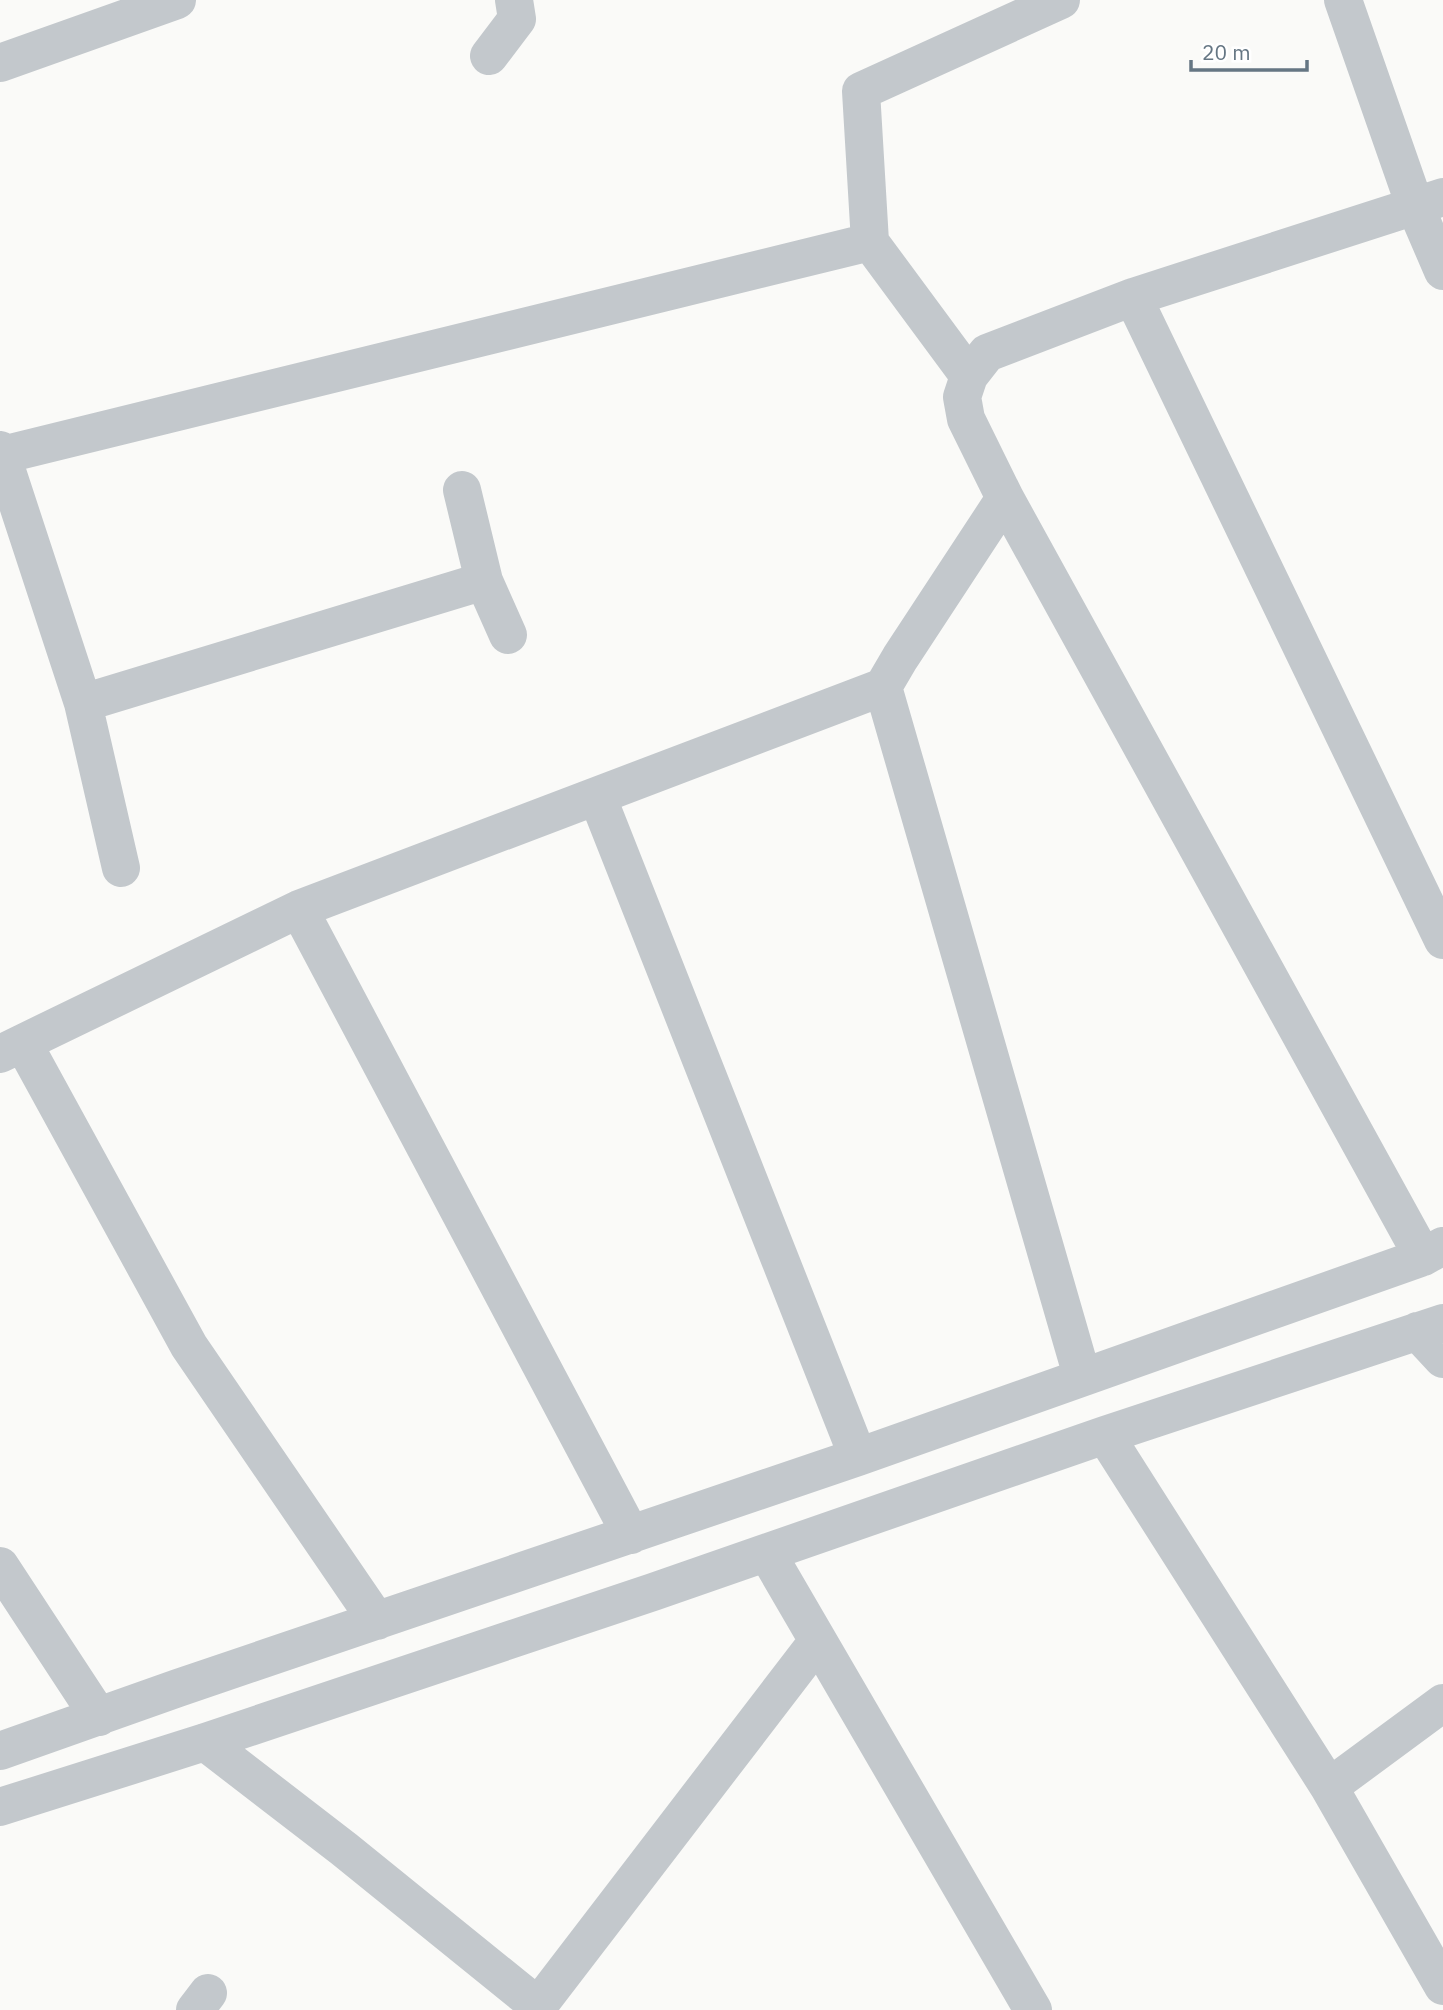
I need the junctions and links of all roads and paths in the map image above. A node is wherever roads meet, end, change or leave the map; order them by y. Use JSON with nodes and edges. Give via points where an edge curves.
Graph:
{"nodes":[{"id":1,"x":177,"y":0,"type":"edge"},
{"id":2,"x":514,"y":0,"type":"edge"},
{"id":3,"x":1061,"y":0,"type":"edge"},
{"id":4,"x":1343,"y":0,"type":"edge"},
{"id":5,"x":489,"y":56,"type":"dead end"},
{"id":6,"x":0,"y":63,"type":"edge"},
{"id":7,"x":1429,"y":202,"type":"edge"},
{"id":8,"x":870,"y":242,"type":"junction"},
{"id":9,"x":1443,"y":271,"type":"edge"},
{"id":10,"x":1133,"y":297,"type":"junction"},
{"id":11,"x":968,"y":376,"type":"junction"},
{"id":12,"x":1,"y":452,"type":"edge"},
{"id":13,"x":462,"y":490,"type":"dead end"},
{"id":14,"x":1005,"y":498,"type":"junction"},
{"id":15,"x":484,"y":581,"type":"junction"},
{"id":16,"x":508,"y":635,"type":"dead end"},
{"id":17,"x":883,"y":687,"type":"junction"},
{"id":18,"x":83,"y":704,"type":"junction"},
{"id":19,"x":597,"y":796,"type":"junction"},
{"id":20,"x":121,"y":868,"type":"dead end"},
{"id":21,"x":299,"y":909,"type":"junction"},
{"id":22,"x":1443,"y":940,"type":"edge"},
{"id":23,"x":12,"y":1049,"type":"edge"},
{"id":24,"x":1433,"y":1251,"type":"edge"},
{"id":25,"x":1430,"y":1327,"type":"edge"},
{"id":26,"x":1443,"y":1359,"type":"edge"},
{"id":27,"x":1082,"y":1376,"type":"junction"},
{"id":28,"x":1105,"y":1435,"type":"junction"},
{"id":29,"x":858,"y":1457,"type":"junction"},
{"id":30,"x":631,"y":1535,"type":"junction"},
{"id":31,"x":767,"y":1553,"type":"junction"},
{"id":32,"x":0,"y":1566,"type":"edge"},
{"id":33,"x":377,"y":1621,"type":"junction"},
{"id":34,"x":817,"y":1642,"type":"junction"},
{"id":35,"x":1443,"y":1703,"type":"edge"},
{"id":36,"x":99,"y":1717,"type":"junction"},
{"id":37,"x":205,"y":1742,"type":"junction"},
{"id":38,"x":0,"y":1751,"type":"edge"},
{"id":39,"x":1329,"y":1787,"type":"junction"},
{"id":40,"x":0,"y":1807,"type":"edge"},
{"id":41,"x":1443,"y":1986,"type":"edge"},
{"id":42,"x":537,"y":2008,"type":"edge"},
{"id":43,"x":1033,"y":2010,"type":"edge"}],
"edges":[{"from":1,"to":6,"type":"street"},
{"from":2,"to":5,"type":"street","via":[[517,19]]},
{"from":3,"to":8,"type":"street","via":[[861,91]]},
{"from":4,"to":7,"type":"street"},
{"from":7,"to":9,"type":"street"},
{"from":7,"to":10,"type":"street"},
{"from":8,"to":11,"type":"street"},
{"from":8,"to":12,"type":"street"},
{"from":10,"to":11,"type":"street","via":[[987,353]]},
{"from":10,"to":22,"type":"street"},
{"from":11,"to":14,"type":"street","via":[[961,397],[966,419]]},
{"from":12,"to":18,"type":"street"},
{"from":13,"to":15,"type":"street"},
{"from":14,"to":17,"type":"street"},
{"from":14,"to":24,"type":"street"},
{"from":15,"to":16,"type":"street"},
{"from":15,"to":18,"type":"street"},
{"from":17,"to":19,"type":"street"},
{"from":17,"to":27,"type":"street"},
{"from":18,"to":20,"type":"street"},
{"from":19,"to":21,"type":"street"},
{"from":19,"to":29,"type":"street"},
{"from":21,"to":23,"type":"street"},
{"from":21,"to":30,"type":"street"},
{"from":23,"to":33,"type":"street","via":[[190,1346]]},
{"from":24,"to":27,"type":"street"},
{"from":25,"to":26,"type":"street"},
{"from":25,"to":28,"type":"street"},
{"from":27,"to":29,"type":"street"},
{"from":28,"to":31,"type":"street"},
{"from":28,"to":39,"type":"street"},
{"from":29,"to":30,"type":"street"},
{"from":30,"to":33,"type":"street"},
{"from":31,"to":34,"type":"street"},
{"from":31,"to":37,"type":"street"},
{"from":32,"to":36,"type":"street"},
{"from":33,"to":36,"type":"street"},
{"from":34,"to":42,"type":"street"},
{"from":34,"to":43,"type":"street"},
{"from":35,"to":39,"type":"street"},
{"from":36,"to":38,"type":"street"},
{"from":37,"to":40,"type":"street"},
{"from":37,"to":42,"type":"street"},
{"from":39,"to":41,"type":"street"}]}
